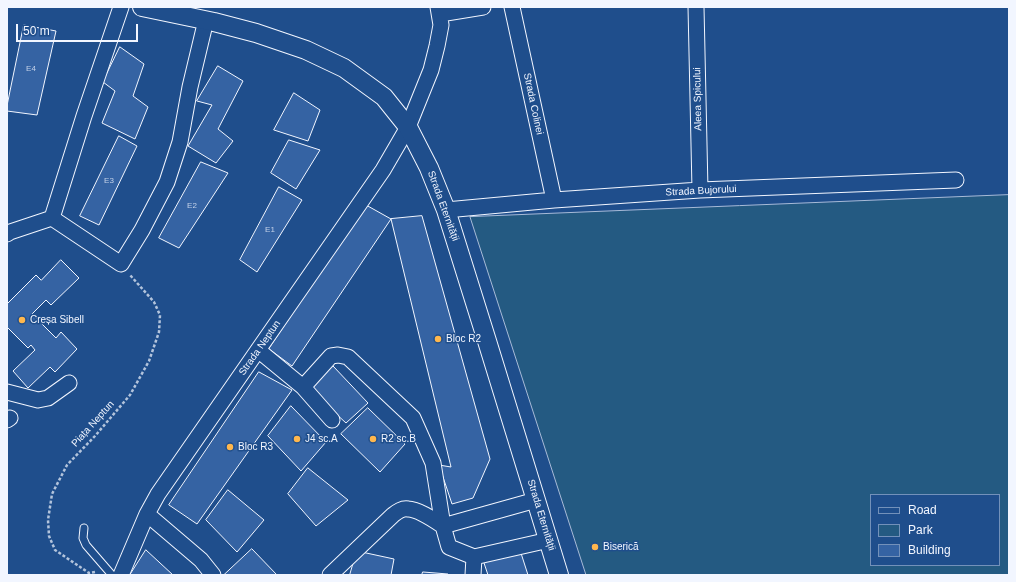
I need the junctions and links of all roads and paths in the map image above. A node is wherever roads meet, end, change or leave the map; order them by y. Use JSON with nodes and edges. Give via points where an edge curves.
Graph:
{"nodes":[{"id":1,"x":121,"y":7,"type":"edge"},
{"id":2,"x":142,"y":7,"type":"edge"},
{"id":3,"x":483,"y":7,"type":"edge"},
{"id":4,"x":512,"y":7,"type":"edge"},
{"id":5,"x":696,"y":7,"type":"edge"},
{"id":6,"x":439,"y":10,"type":"edge"},
{"id":7,"x":206,"y":20,"type":"junction"},
{"id":8,"x":408,"y":127,"type":"junction"},
{"id":9,"x":956,"y":180,"type":"dead end"},
{"id":10,"x":700,"y":190,"type":"junction"},
{"id":11,"x":554,"y":200,"type":"junction"},
{"id":12,"x":446,"y":210,"type":"junction"},
{"id":13,"x":52,"y":218,"type":"junction"},
{"id":14,"x":7,"y":234,"type":"edge"},
{"id":15,"x":121,"y":264,"type":"junction"},
{"id":16,"x":258,"y":350,"type":"junction"},
{"id":17,"x":69,"y":383,"type":"dead end"},
{"id":18,"x":303,"y":387,"type":"junction"},
{"id":19,"x":7,"y":392,"type":"edge"},
{"id":20,"x":332,"y":420,"type":"dead end"},
{"id":21,"x":536,"y":500,"type":"junction"},
{"id":22,"x":147,"y":514,"type":"junction"},
{"id":23,"x":443,"y":526,"type":"junction"},
{"id":24,"x":84,"y":528,"type":"dead end"},
{"id":25,"x":549,"y":540,"type":"junction"},
{"id":26,"x":474,"y":557,"type":"junction"},
{"id":27,"x":106,"y":568,"type":"junction"},
{"id":28,"x":112,"y":575,"type":"edge"},
{"id":29,"x":121,"y":575,"type":"edge"},
{"id":30,"x":213,"y":575,"type":"edge"},
{"id":31,"x":330,"y":575,"type":"edge"},
{"id":32,"x":473,"y":575,"type":"edge"},
{"id":33,"x":559,"y":575,"type":"edge"}],
"edges":[{"from":1,"to":13,"type":"street"},
{"from":2,"to":7,"type":"street","name":"Strada Eternității"},
{"from":3,"to":6,"type":"street"},
{"from":4,"to":11,"type":"street","name":"Strada Colinei"},
{"from":5,"to":10,"type":"street","name":"Aleea Spicului"},
{"from":6,"to":8,"type":"street","name":"Strada Neptun","via":[[441,25],[431,70]]},
{"from":7,"to":8,"type":"street","name":"Strada Eternității","via":[[306,50],[344,68],[384,97]]},
{"from":7,"to":15,"type":"street","via":[[180,142],[167,182]]},
{"from":8,"to":12,"type":"street","name":"Strada Eternității","via":[[429,168]]},
{"from":8,"to":16,"type":"street","name":"Strada Neptun","via":[[383,170]]},
{"from":9,"to":10,"type":"street","name":"Strada Bujorului"},
{"from":10,"to":11,"type":"street","name":"Strada Bujorului"},
{"from":11,"to":12,"type":"street","name":"Strada Bujorului"},
{"from":12,"to":21,"type":"street","name":"Strada Eternității"},
{"from":13,"to":14,"type":"street"},
{"from":13,"to":15,"type":"street"},
{"from":15,"to":27,"type":"path","name":"Piața Neptun","via":[[154,302],[160,315],[159,332],[149,361],[130,395],[67,465],[52,494],[48,520],[49,536],[55,550],[89,573]]},
{"from":16,"to":18,"type":"street"},
{"from":16,"to":22,"type":"street","name":"Strada Neptun","via":[[158,494]]},
{"from":17,"to":19,"type":"street","via":[[48,398],[38,400]]},
{"from":18,"to":20,"type":"street"},
{"from":18,"to":23,"type":"street","via":[[331,356],[348,357],[413,418],[433,463]]},
{"from":21,"to":23,"type":"street"},
{"from":21,"to":25,"type":"street","name":"Strada Eternității"},
{"from":22,"to":29,"type":"street","name":"Strada Neptun"},
{"from":22,"to":30,"type":"street","via":[[201,560]]},
{"from":23,"to":26,"type":"street","via":[[449,548]]},
{"from":23,"to":31,"type":"street","via":[[415,510],[400,510]]},
{"from":24,"to":27,"type":"lane","via":[[83,538],[86,545]]},
{"from":25,"to":26,"type":"street"},
{"from":25,"to":33,"type":"street","name":"Strada Eternității"},
{"from":26,"to":32,"type":"street"},
{"from":27,"to":28,"type":"lane"}]}
